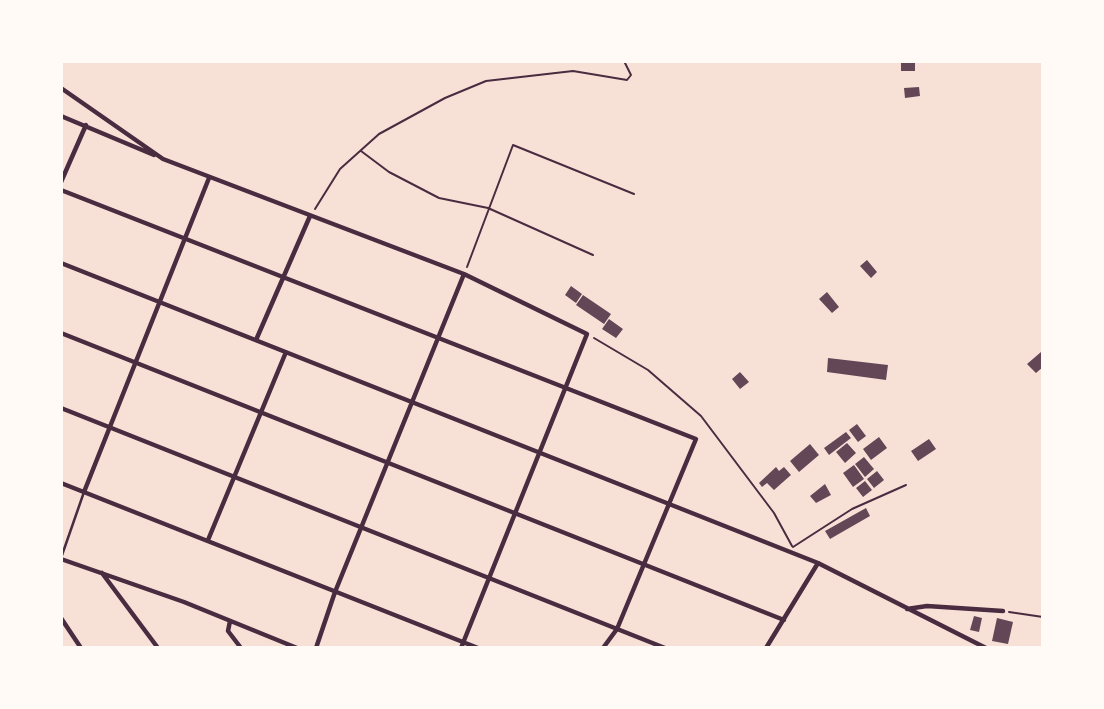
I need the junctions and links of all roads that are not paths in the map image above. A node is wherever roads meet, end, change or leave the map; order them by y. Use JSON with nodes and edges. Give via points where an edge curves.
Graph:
{"nodes":[{"id":1,"x":61,"y":88,"type":"edge"},
{"id":2,"x":61,"y":116,"type":"edge"},
{"id":3,"x":86,"y":125,"type":"junction"},
{"id":4,"x":163,"y":159,"type":"junction"},
{"id":5,"x":209,"y":178,"type":"junction"},
{"id":6,"x":61,"y":182,"type":"edge"},
{"id":7,"x":61,"y":190,"type":"edge"},
{"id":8,"x":310,"y":216,"type":"junction"},
{"id":9,"x":186,"y":241,"type":"junction"},
{"id":10,"x":61,"y":263,"type":"edge"},
{"id":11,"x":464,"y":274,"type":"junction"},
{"id":12,"x":282,"y":279,"type":"junction"},
{"id":13,"x":161,"y":302,"type":"junction"},
{"id":14,"x":61,"y":333,"type":"edge"},
{"id":15,"x":438,"y":337,"type":"junction"},
{"id":16,"x":256,"y":340,"type":"junction"},
{"id":17,"x":286,"y":352,"type":"junction"},
{"id":18,"x":137,"y":362,"type":"junction"},
{"id":19,"x":566,"y":387,"type":"junction"},
{"id":20,"x":411,"y":402,"type":"junction"},
{"id":21,"x":61,"y":408,"type":"edge"},
{"id":22,"x":261,"y":412,"type":"junction"},
{"id":23,"x":111,"y":428,"type":"junction"},
{"id":24,"x":540,"y":453,"type":"junction"},
{"id":25,"x":388,"y":464,"type":"junction"},
{"id":26,"x":234,"y":477,"type":"junction"},
{"id":27,"x":61,"y":483,"type":"edge"},
{"id":28,"x":84,"y":492,"type":"junction"},
{"id":29,"x":669,"y":504,"type":"junction"},
{"id":30,"x":516,"y":511,"type":"junction"},
{"id":31,"x":362,"y":528,"type":"junction"},
{"id":32,"x":208,"y":540,"type":"junction"},
{"id":33,"x":61,"y":558,"type":"edge"},
{"id":34,"x":818,"y":563,"type":"junction"},
{"id":35,"x":644,"y":564,"type":"junction"},
{"id":36,"x":101,"y":572,"type":"junction"},
{"id":37,"x":489,"y":579,"type":"junction"},
{"id":38,"x":335,"y":592,"type":"junction"},
{"id":39,"x":906,"y":609,"type":"junction"},
{"id":40,"x":1003,"y":611,"type":"road end"},
{"id":41,"x":62,"y":620,"type":"edge"},
{"id":42,"x":783,"y":620,"type":"junction"},
{"id":43,"x":230,"y":621,"type":"junction"},
{"id":44,"x":617,"y":629,"type":"junction"},
{"id":45,"x":463,"y":645,"type":"edge"},
{"id":46,"x":81,"y":648,"type":"edge"},
{"id":47,"x":158,"y":648,"type":"edge"},
{"id":48,"x":241,"y":648,"type":"edge"},
{"id":49,"x":297,"y":648,"type":"edge"},
{"id":50,"x":316,"y":648,"type":"edge"},
{"id":51,"x":478,"y":648,"type":"edge"},
{"id":52,"x":603,"y":648,"type":"edge"},
{"id":53,"x":665,"y":648,"type":"edge"},
{"id":54,"x":766,"y":648,"type":"edge"},
{"id":55,"x":986,"y":648,"type":"edge"}],
"edges":[{"from":1,"to":4,"type":"street"},
{"from":2,"to":3,"type":"street"},
{"from":3,"to":4,"type":"street"},
{"from":3,"to":6,"type":"street"},
{"from":4,"to":5,"type":"street"},
{"from":5,"to":8,"type":"street"},
{"from":5,"to":9,"type":"street"},
{"from":7,"to":9,"type":"street"},
{"from":8,"to":11,"type":"street"},
{"from":8,"to":12,"type":"street"},
{"from":9,"to":12,"type":"street"},
{"from":9,"to":13,"type":"street"},
{"from":10,"to":13,"type":"street"},
{"from":11,"to":15,"type":"street"},
{"from":11,"to":19,"type":"street","via":[[587,334]]},
{"from":12,"to":15,"type":"street"},
{"from":12,"to":16,"type":"street"},
{"from":13,"to":16,"type":"street"},
{"from":13,"to":18,"type":"street"},
{"from":14,"to":18,"type":"street"},
{"from":15,"to":19,"type":"street"},
{"from":15,"to":20,"type":"street"},
{"from":16,"to":17,"type":"street"},
{"from":17,"to":20,"type":"street"},
{"from":17,"to":22,"type":"street"},
{"from":18,"to":22,"type":"street"},
{"from":18,"to":23,"type":"street"},
{"from":19,"to":24,"type":"street"},
{"from":19,"to":29,"type":"street","via":[[696,439]]},
{"from":20,"to":24,"type":"street"},
{"from":20,"to":25,"type":"street"},
{"from":21,"to":23,"type":"street"},
{"from":22,"to":25,"type":"street"},
{"from":22,"to":26,"type":"street"},
{"from":23,"to":26,"type":"street"},
{"from":23,"to":28,"type":"street"},
{"from":24,"to":29,"type":"street"},
{"from":24,"to":30,"type":"street"},
{"from":25,"to":30,"type":"street"},
{"from":25,"to":31,"type":"street"},
{"from":26,"to":31,"type":"street"},
{"from":26,"to":32,"type":"street"},
{"from":27,"to":28,"type":"street"},
{"from":28,"to":32,"type":"street"},
{"from":28,"to":33,"type":"lane"},
{"from":29,"to":34,"type":"street"},
{"from":29,"to":35,"type":"street"},
{"from":30,"to":35,"type":"street"},
{"from":30,"to":37,"type":"street"},
{"from":31,"to":37,"type":"street"},
{"from":31,"to":38,"type":"street"},
{"from":32,"to":38,"type":"street"},
{"from":33,"to":36,"type":"street"},
{"from":34,"to":39,"type":"street"},
{"from":34,"to":42,"type":"street"},
{"from":35,"to":42,"type":"street"},
{"from":35,"to":44,"type":"street"},
{"from":36,"to":43,"type":"street"},
{"from":36,"to":47,"type":"street"},
{"from":37,"to":44,"type":"street"},
{"from":37,"to":45,"type":"street"},
{"from":38,"to":45,"type":"street"},
{"from":38,"to":50,"type":"street"},
{"from":39,"to":40,"type":"street"},
{"from":39,"to":55,"type":"street"},
{"from":41,"to":46,"type":"street"},
{"from":42,"to":54,"type":"street"},
{"from":43,"to":48,"type":"street","via":[[228,631]]},
{"from":43,"to":49,"type":"street"},
{"from":44,"to":52,"type":"street"},
{"from":44,"to":53,"type":"street"},
{"from":45,"to":51,"type":"street"}]}
